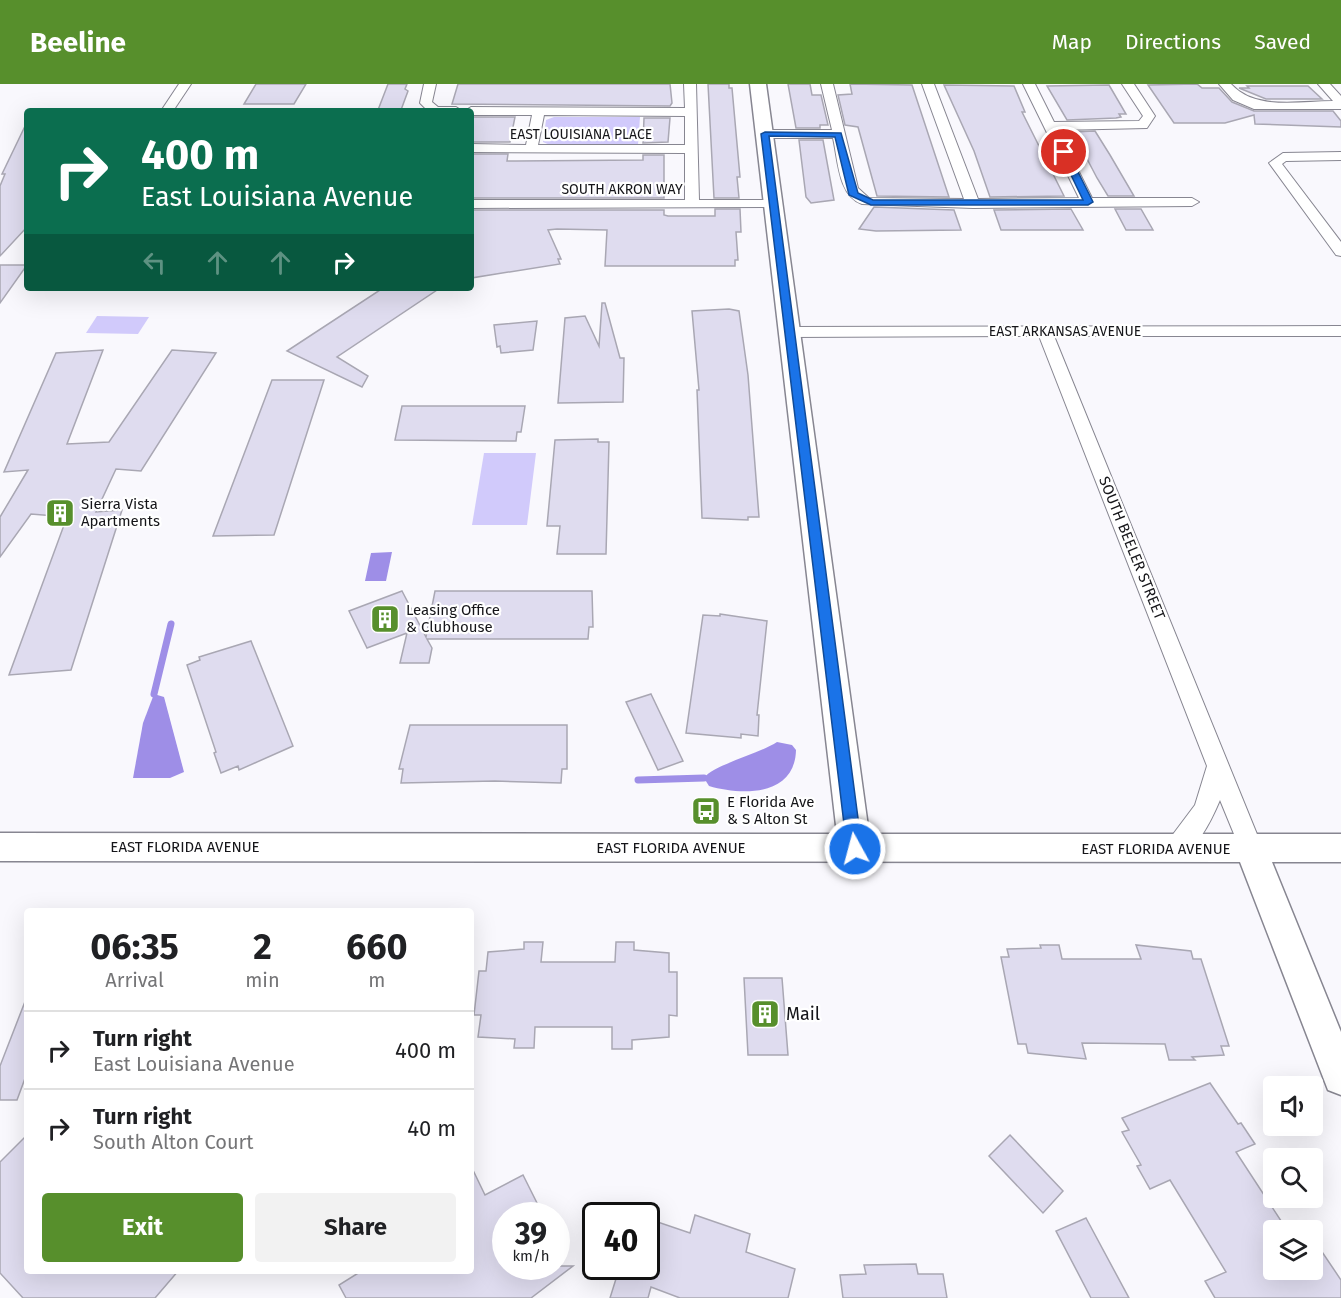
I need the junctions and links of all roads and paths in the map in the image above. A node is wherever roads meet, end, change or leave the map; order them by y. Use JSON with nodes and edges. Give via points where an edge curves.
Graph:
{"nodes":[{"id":1,"x":185,"y":84,"type":"edge"},
{"id":2,"x":430,"y":84,"type":"edge"},
{"id":3,"x":690,"y":84,"type":"edge"},
{"id":4,"x":758,"y":84,"type":"edge"},
{"id":5,"x":827,"y":84,"type":"edge"},
{"id":6,"x":928,"y":84,"type":"edge"},
{"id":7,"x":1029,"y":84,"type":"edge"},
{"id":8,"x":1128,"y":84,"type":"edge"},
{"id":9,"x":1225,"y":84,"type":"edge"},
{"id":10,"x":1324,"y":84,"type":"edge"},
{"id":11,"x":1341,"y":104,"type":"edge"},
{"id":12,"x":169,"y":108,"type":"edge"},
{"id":13,"x":432,"y":108,"type":"edge"},
{"id":14,"x":474,"y":111,"type":"edge"},
{"id":15,"x":538,"y":111,"type":"junction"},
{"id":16,"x":690,"y":111,"type":"junction"},
{"id":17,"x":1051,"y":126,"type":"junction"},
{"id":18,"x":765,"y":134,"type":"junction"},
{"id":19,"x":838,"y":134,"type":"junction"},
{"id":20,"x":474,"y":148,"type":"edge"},
{"id":21,"x":531,"y":148,"type":"junction"},
{"id":22,"x":691,"y":149,"type":"junction"},
{"id":23,"x":1341,"y":156,"type":"edge"},
{"id":24,"x":1088,"y":202,"type":"junction"},
{"id":25,"x":1192,"y":202,"type":"dead end"},
{"id":26,"x":692,"y":203,"type":"junction"},
{"id":27,"x":474,"y":204,"type":"edge"},
{"id":28,"x":774,"y":204,"type":"junction"},
{"id":29,"x":974,"y":204,"type":"junction"},
{"id":30,"x":1341,"y":252,"type":"edge"},
{"id":31,"x":1341,"y":331,"type":"edge"},
{"id":32,"x":790,"y":332,"type":"junction"},
{"id":33,"x":1046,"y":332,"type":"junction"},
{"id":34,"x":1218,"y":765,"type":"junction"},
{"id":35,"x":0,"y":847,"type":"edge"},
{"id":36,"x":1341,"y":848,"type":"edge"},
{"id":37,"x":855,"y":849,"type":"junction"},
{"id":38,"x":1174,"y":849,"type":"junction"},
{"id":39,"x":1251,"y":849,"type":"junction"},
{"id":40,"x":1341,"y":1077,"type":"edge"}],
"edges":[{"from":1,"to":12,"type":"street"},
{"from":2,"to":13,"type":"street","via":[[426,103]]},
{"from":3,"to":16,"type":"street"},
{"from":4,"to":18,"type":"street"},
{"from":5,"to":19,"type":"street"},
{"from":6,"to":29,"type":"street"},
{"from":7,"to":17,"type":"street"},
{"from":8,"to":17,"type":"street","via":[[1149,116],[1143,124]]},
{"from":9,"to":11,"type":"street","via":[[1243,102],[1267,106]]},
{"from":10,"to":11,"type":"street"},
{"from":14,"to":15,"type":"street"},
{"from":15,"to":16,"type":"street"},
{"from":15,"to":21,"type":"street"},
{"from":16,"to":22,"type":"street"},
{"from":17,"to":24,"type":"street"},
{"from":18,"to":19,"type":"street"},
{"from":18,"to":28,"type":"street"},
{"from":19,"to":29,"type":"street","via":[[854,195],[863,201]]},
{"from":20,"to":21,"type":"street","name":"EAST LOUISIANA PLACE"},
{"from":21,"to":22,"type":"street","name":"EAST LOUISIANA PLACE"},
{"from":22,"to":26,"type":"street"},
{"from":23,"to":30,"type":"street","via":[[1290,156],[1276,160],[1279,172]]},
{"from":24,"to":25,"type":"street"},
{"from":24,"to":29,"type":"street"},
{"from":26,"to":27,"type":"street","name":"SOUTH AKRON WAY"},
{"from":26,"to":28,"type":"street","name":"SOUTH AKRON WAY"},
{"from":28,"to":32,"type":"street"},
{"from":31,"to":33,"type":"street","name":"EAST ARKANSAS AVENUE"},
{"from":32,"to":33,"type":"street","name":"EAST ARKANSAS AVENUE"},
{"from":32,"to":37,"type":"street"},
{"from":33,"to":34,"type":"street","name":"SOUTH BEELER STREET"},
{"from":34,"to":38,"type":"street","via":[[1205,810],[1196,827]]},
{"from":34,"to":39,"type":"street","name":"SOUTH BEELER STREET"},
{"from":35,"to":37,"type":"street","name":"EAST FLORIDA AVENUE"},
{"from":36,"to":39,"type":"street","name":"EAST FLORIDA AVENUE"},
{"from":37,"to":38,"type":"street","name":"EAST FLORIDA AVENUE"},
{"from":38,"to":39,"type":"street","name":"EAST FLORIDA AVENUE"},
{"from":39,"to":40,"type":"street","name":"SOUTH BEELER STREET"}]}
